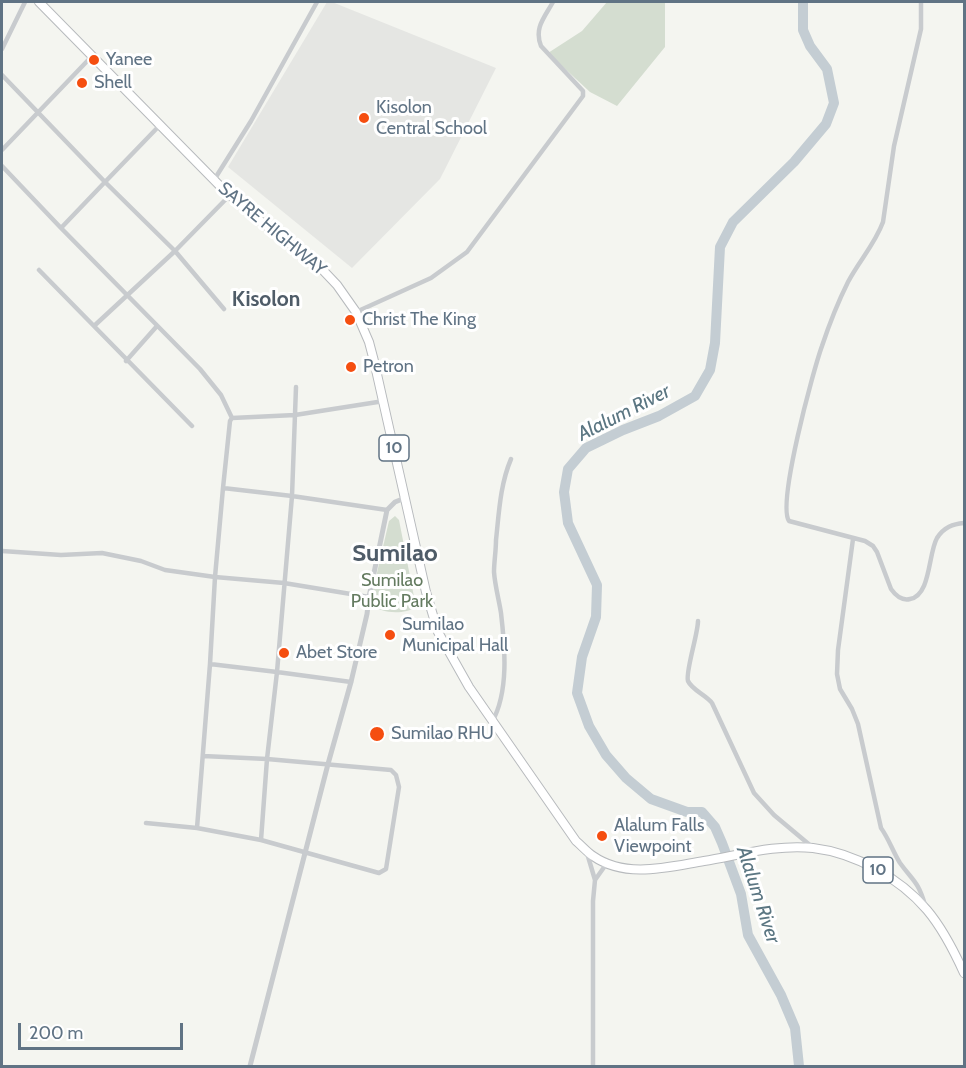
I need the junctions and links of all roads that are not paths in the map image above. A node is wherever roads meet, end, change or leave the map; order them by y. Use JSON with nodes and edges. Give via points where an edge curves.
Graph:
{"nodes":[{"id":1,"x":25,"y":2,"type":"edge"},
{"id":2,"x":39,"y":2,"type":"edge"},
{"id":3,"x":317,"y":2,"type":"edge"},
{"id":4,"x":553,"y":2,"type":"edge"},
{"id":5,"x":921,"y":2,"type":"edge"},
{"id":6,"x":2,"y":49,"type":"edge"},
{"id":7,"x":93,"y":55,"type":"junction"},
{"id":8,"x":2,"y":75,"type":"edge"},
{"id":9,"x":37,"y":112,"type":"junction"},
{"id":10,"x":160,"y":125,"type":"junction"},
{"id":11,"x":2,"y":150,"type":"edge"},
{"id":12,"x":2,"y":166,"type":"edge"},
{"id":13,"x":214,"y":180,"type":"junction"},
{"id":14,"x":105,"y":182,"type":"junction"},
{"id":15,"x":230,"y":195,"type":"junction"},
{"id":16,"x":61,"y":228,"type":"junction"},
{"id":17,"x":175,"y":251,"type":"junction"},
{"id":18,"x":39,"y":270,"type":"dead end"},
{"id":19,"x":128,"y":296,"type":"junction"},
{"id":20,"x":224,"y":309,"type":"dead end"},
{"id":21,"x":356,"y":312,"type":"junction"},
{"id":22,"x":94,"y":326,"type":"junction"},
{"id":23,"x":157,"y":326,"type":"junction"},
{"id":24,"x":126,"y":361,"type":"junction"},
{"id":25,"x":296,"y":387,"type":"dead end"},
{"id":26,"x":384,"y":401,"type":"junction"},
{"id":27,"x":295,"y":415,"type":"junction"},
{"id":28,"x":232,"y":418,"type":"junction"},
{"id":29,"x":192,"y":426,"type":"dead end"},
{"id":30,"x":511,"y":459,"type":"dead end"},
{"id":31,"x":224,"y":488,"type":"junction"},
{"id":32,"x":292,"y":496,"type":"junction"},
{"id":33,"x":405,"y":498,"type":"junction"},
{"id":34,"x":387,"y":510,"type":"junction"},
{"id":35,"x":964,"y":522,"type":"edge"},
{"id":36,"x":853,"y":539,"type":"junction"},
{"id":37,"x":2,"y":551,"type":"edge"},
{"id":38,"x":215,"y":577,"type":"junction"},
{"id":39,"x":284,"y":583,"type":"junction"},
{"id":40,"x":369,"y":597,"type":"junction"},
{"id":41,"x":698,"y":621,"type":"dead end"},
{"id":42,"x":210,"y":664,"type":"junction"},
{"id":43,"x":277,"y":672,"type":"junction"},
{"id":44,"x":351,"y":682,"type":"junction"},
{"id":45,"x":492,"y":722,"type":"junction"},
{"id":46,"x":202,"y":756,"type":"junction"},
{"id":47,"x":267,"y":759,"type":"junction"},
{"id":48,"x":328,"y":764,"type":"junction"},
{"id":49,"x":146,"y":823,"type":"dead end"},
{"id":50,"x":197,"y":828,"type":"junction"},
{"id":51,"x":261,"y":840,"type":"junction"},
{"id":52,"x":585,"y":848,"type":"junction"},
{"id":53,"x":813,"y":848,"type":"junction"},
{"id":54,"x":305,"y":853,"type":"junction"},
{"id":55,"x":607,"y":863,"type":"junction"},
{"id":56,"x":595,"y":880,"type":"junction"},
{"id":57,"x":926,"y":908,"type":"junction"},
{"id":58,"x":964,"y":973,"type":"edge"},
{"id":59,"x":250,"y":1066,"type":"edge"},
{"id":60,"x":593,"y":1066,"type":"edge"}],
"edges":[{"from":1,"to":6,"type":"street"},
{"from":2,"to":7,"type":"highway","name":"SAYRE HIGHWAY","number":"10"},
{"from":3,"to":13,"type":"street"},
{"from":4,"to":21,"type":"street","via":[[537,37],[583,91],[583,96],[466,252],[431,278]]},
{"from":5,"to":36,"type":"street","via":[[921,28],[894,146],[883,222],[848,283],[822,346],[789,478],[785,515],[789,521]]},
{"from":7,"to":9,"type":"street"},
{"from":7,"to":10,"type":"highway","name":"SAYRE HIGHWAY","number":"10"},
{"from":8,"to":9,"type":"street"},
{"from":9,"to":11,"type":"street"},
{"from":9,"to":14,"type":"street"},
{"from":10,"to":13,"type":"highway","name":"SAYRE HIGHWAY","number":"10"},
{"from":10,"to":14,"type":"street"},
{"from":12,"to":16,"type":"street"},
{"from":13,"to":15,"type":"highway","name":"SAYRE HIGHWAY","number":"10"},
{"from":14,"to":16,"type":"street"},
{"from":14,"to":17,"type":"street"},
{"from":15,"to":17,"type":"street"},
{"from":15,"to":21,"type":"highway","name":"SAYRE HIGHWAY","number":"10","via":[[318,265]]},
{"from":16,"to":19,"type":"street"},
{"from":17,"to":19,"type":"street"},
{"from":17,"to":20,"type":"street"},
{"from":18,"to":22,"type":"street"},
{"from":19,"to":22,"type":"street"},
{"from":19,"to":23,"type":"street"},
{"from":21,"to":26,"type":"highway","name":"SAYRE HIGHWAY","number":"10","via":[[369,342]]},
{"from":22,"to":24,"type":"street"},
{"from":23,"to":24,"type":"street"},
{"from":23,"to":28,"type":"street","via":[[214,386]]},
{"from":24,"to":29,"type":"street"},
{"from":25,"to":27,"type":"street"},
{"from":26,"to":27,"type":"street"},
{"from":26,"to":33,"type":"highway","name":"SAYRE HIGHWAY","number":"10"},
{"from":27,"to":28,"type":"street"},
{"from":27,"to":32,"type":"street"},
{"from":28,"to":31,"type":"street"},
{"from":30,"to":45,"type":"street","via":[[500,496],[495,555],[504,647],[501,700]]},
{"from":31,"to":32,"type":"street"},
{"from":31,"to":38,"type":"street"},
{"from":32,"to":34,"type":"street"},
{"from":32,"to":39,"type":"street"},
{"from":33,"to":34,"type":"street"},
{"from":33,"to":45,"type":"highway","name":"SAYRE HIGHWAY","number":"10","via":[[436,627],[458,671]]},
{"from":34,"to":40,"type":"street"},
{"from":35,"to":36,"type":"street","via":[[946,527],[938,536],[923,590],[911,599],[900,598],[891,589],[873,546]]},
{"from":36,"to":57,"type":"street","via":[[838,650],[838,682],[858,724],[881,828],[916,881]]},
{"from":37,"to":38,"type":"street","via":[[102,553],[165,570]]},
{"from":38,"to":39,"type":"street"},
{"from":38,"to":42,"type":"street"},
{"from":39,"to":40,"type":"street"},
{"from":39,"to":43,"type":"street"},
{"from":40,"to":44,"type":"street"},
{"from":41,"to":53,"type":"street","via":[[687,675],[689,683],[712,704],[758,798]]},
{"from":42,"to":43,"type":"street"},
{"from":42,"to":46,"type":"street"},
{"from":43,"to":44,"type":"street"},
{"from":43,"to":47,"type":"street"},
{"from":44,"to":48,"type":"street"},
{"from":45,"to":52,"type":"highway","name":"SAYRE HIGHWAY","number":"10","via":[[567,831]]},
{"from":46,"to":47,"type":"street"},
{"from":46,"to":50,"type":"street"},
{"from":47,"to":48,"type":"street"},
{"from":47,"to":51,"type":"street"},
{"from":48,"to":54,"type":"street"},
{"from":48,"to":54,"type":"street","via":[[391,770],[396,775],[399,787],[386,869],[379,873]]},
{"from":49,"to":50,"type":"street"},
{"from":50,"to":51,"type":"street"},
{"from":51,"to":54,"type":"street"},
{"from":52,"to":55,"type":"highway","name":"SAYRE HIGHWAY","number":"10"},
{"from":52,"to":56,"type":"street"},
{"from":53,"to":55,"type":"highway","name":"SAYRE HIGHWAY","number":"10","via":[[776,849],[648,869]]},
{"from":53,"to":57,"type":"highway","name":"SAYRE HIGHWAY","number":"10","via":[[875,868]]},
{"from":54,"to":59,"type":"street"},
{"from":55,"to":56,"type":"street"},
{"from":56,"to":60,"type":"street"},
{"from":57,"to":58,"type":"highway","name":"SAYRE HIGHWAY","number":"10"}]}
